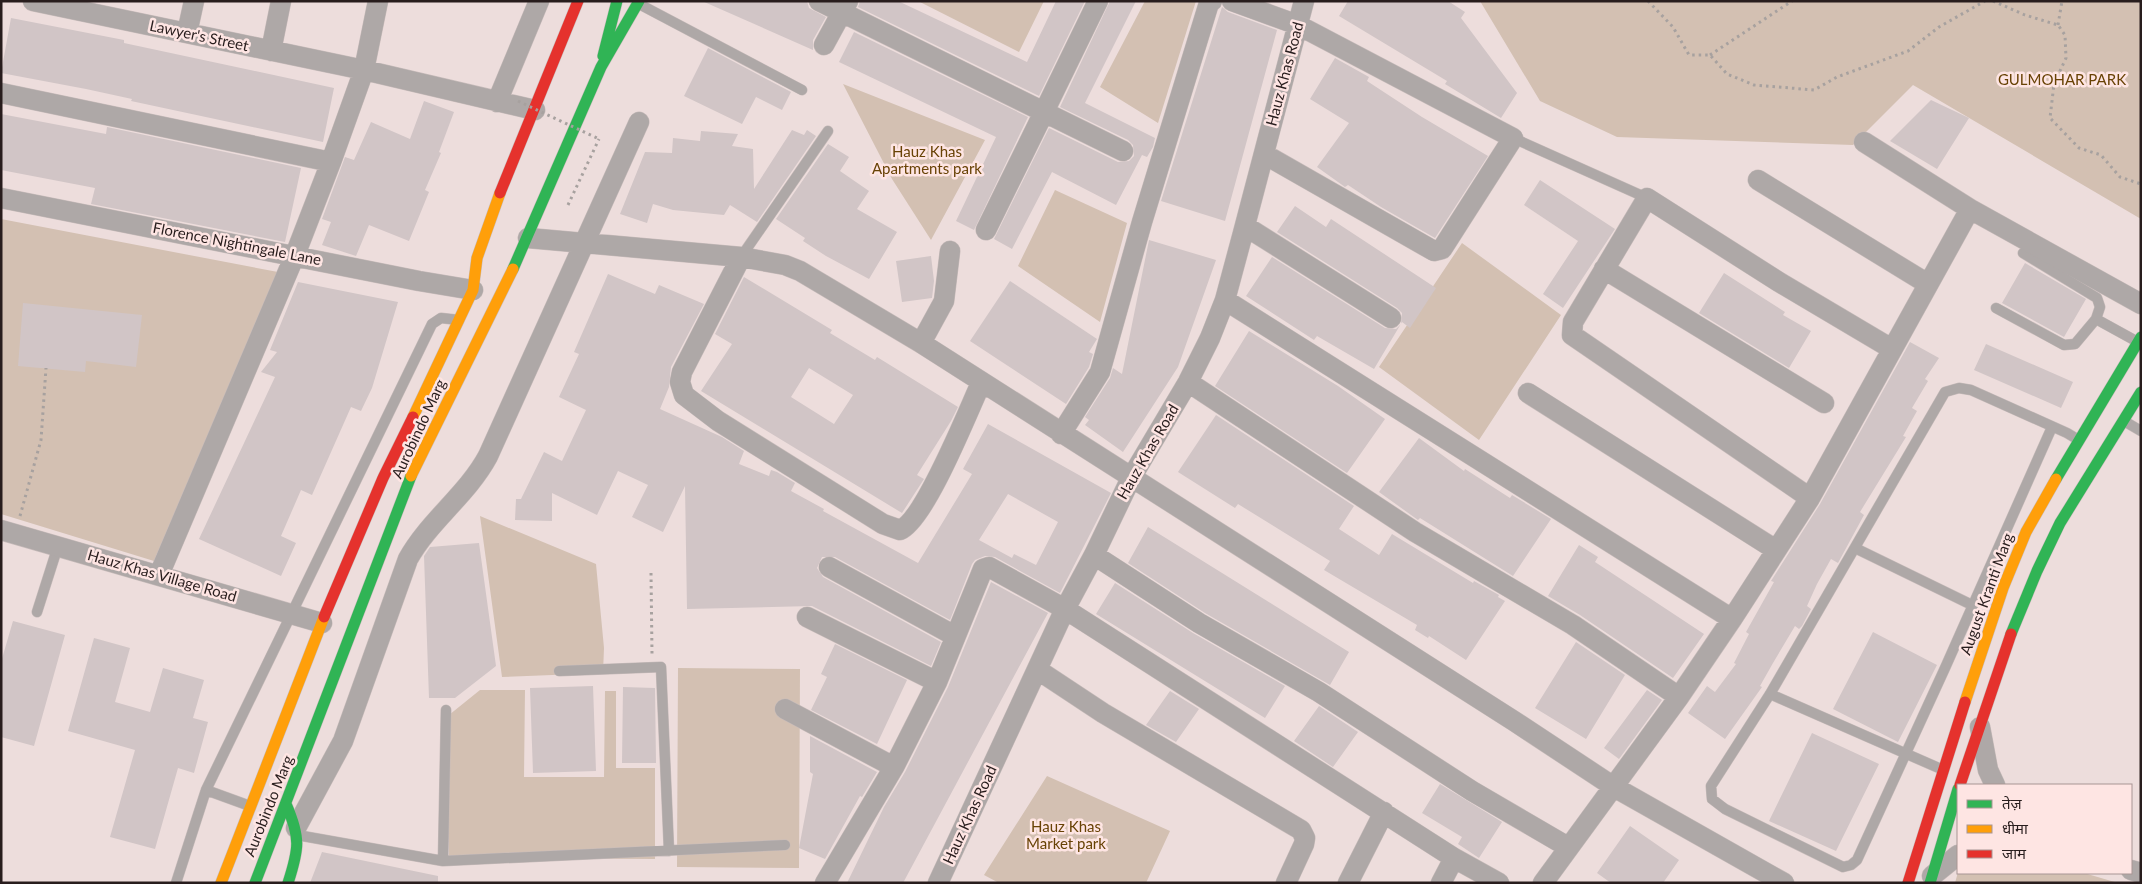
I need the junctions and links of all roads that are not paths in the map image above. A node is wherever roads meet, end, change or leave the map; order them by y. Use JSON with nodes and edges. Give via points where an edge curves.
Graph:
{"nodes":[{"id":1,"x":194,"y":1,"type":"edge"},
{"id":2,"x":281,"y":1,"type":"edge"},
{"id":3,"x":378,"y":1,"type":"edge"},
{"id":4,"x":539,"y":1,"type":"edge"},
{"id":5,"x":578,"y":1,"type":"edge"},
{"id":6,"x":617,"y":1,"type":"edge"},
{"id":7,"x":819,"y":1,"type":"edge"},
{"id":8,"x":1098,"y":1,"type":"edge"},
{"id":9,"x":1212,"y":1,"type":"edge"},
{"id":10,"x":1232,"y":1,"type":"edge"},
{"id":11,"x":1304,"y":1,"type":"edge"},
{"id":12,"x":41,"y":2,"type":"edge"},
{"id":13,"x":638,"y":2,"type":"edge"},
{"id":14,"x":845,"y":7,"type":"edge"},
{"id":15,"x":1298,"y":25,"type":"junction"},
{"id":16,"x":188,"y":33,"type":"junction"},
{"id":17,"x":824,"y":45,"type":"dead end"},
{"id":18,"x":271,"y":51,"type":"junction"},
{"id":19,"x":600,"y":67,"type":"junction"},
{"id":20,"x":364,"y":70,"type":"junction"},
{"id":21,"x":802,"y":90,"type":"dead end"},
{"id":22,"x":1,"y":94,"type":"edge"},
{"id":23,"x":497,"y":102,"type":"junction"},
{"id":24,"x":526,"y":105,"type":"junction"},
{"id":25,"x":1044,"y":112,"type":"junction"},
{"id":26,"x":639,"y":122,"type":"dead end"},
{"id":27,"x":828,"y":131,"type":"dead end"},
{"id":28,"x":1513,"y":138,"type":"junction"},
{"id":29,"x":1864,"y":142,"type":"dead end"},
{"id":30,"x":1123,"y":151,"type":"dead end"},
{"id":31,"x":1264,"y":154,"type":"junction"},
{"id":32,"x":331,"y":162,"type":"junction"},
{"id":33,"x":1758,"y":180,"type":"dead end"},
{"id":34,"x":1,"y":198,"type":"edge"},
{"id":35,"x":1647,"y":198,"type":"junction"},
{"id":36,"x":1970,"y":209,"type":"junction"},
{"id":37,"x":1245,"y":226,"type":"junction"},
{"id":38,"x":986,"y":230,"type":"dead end"},
{"id":39,"x":528,"y":238,"type":"junction"},
{"id":40,"x":586,"y":243,"type":"junction"},
{"id":41,"x":950,"y":251,"type":"dead end"},
{"id":42,"x":2023,"y":253,"type":"dead end"},
{"id":43,"x":295,"y":255,"type":"junction"},
{"id":44,"x":742,"y":257,"type":"junction"},
{"id":45,"x":1604,"y":269,"type":"junction"},
{"id":46,"x":1928,"y":284,"type":"junction"},
{"id":47,"x":473,"y":290,"type":"junction"},
{"id":48,"x":1224,"y":300,"type":"junction"},
{"id":49,"x":2141,"y":304,"type":"edge"},
{"id":50,"x":1996,"y":308,"type":"dead end"},
{"id":51,"x":1391,"y":318,"type":"dead end"},
{"id":52,"x":2096,"y":319,"type":"junction"},
{"id":53,"x":460,"y":320,"type":"junction"},
{"id":54,"x":2139,"y":339,"type":"edge"},
{"id":55,"x":922,"y":343,"type":"junction"},
{"id":56,"x":1892,"y":349,"type":"junction"},
{"id":57,"x":1188,"y":382,"type":"junction"},
{"id":58,"x":981,"y":383,"type":"junction"},
{"id":59,"x":2141,"y":392,"type":"edge"},
{"id":60,"x":1528,"y":393,"type":"dead end"},
{"id":61,"x":1824,"y":403,"type":"dead end"},
{"id":62,"x":2123,"y":420,"type":"junction"},
{"id":63,"x":2052,"y":427,"type":"junction"},
{"id":64,"x":2141,"y":431,"type":"edge"},
{"id":65,"x":1061,"y":434,"type":"junction"},
{"id":66,"x":2077,"y":440,"type":"junction"},
{"id":67,"x":1131,"y":478,"type":"junction"},
{"id":68,"x":1810,"y":498,"type":"junction"},
{"id":69,"x":8,"y":532,"type":"edge"},
{"id":70,"x":58,"y":546,"type":"junction"},
{"id":71,"x":1855,"y":548,"type":"junction"},
{"id":72,"x":1776,"y":550,"type":"junction"},
{"id":73,"x":1094,"y":555,"type":"junction"},
{"id":74,"x":829,"y":567,"type":"dead end"},
{"id":75,"x":159,"y":575,"type":"junction"},
{"id":76,"x":1972,"y":605,"type":"junction"},
{"id":77,"x":1065,"y":609,"type":"junction"},
{"id":78,"x":37,"y":612,"type":"dead end"},
{"id":79,"x":292,"y":614,"type":"junction"},
{"id":80,"x":807,"y":617,"type":"dead end"},
{"id":81,"x":1732,"y":619,"type":"junction"},
{"id":82,"x":322,"y":623,"type":"junction"},
{"id":83,"x":956,"y":636,"type":"junction"},
{"id":84,"x":1038,"y":670,"type":"junction"},
{"id":85,"x":560,"y":671,"type":"dead end"},
{"id":86,"x":937,"y":682,"type":"junction"},
{"id":87,"x":1770,"y":694,"type":"junction"},
{"id":88,"x":1679,"y":697,"type":"junction"},
{"id":89,"x":785,"y":709,"type":"dead end"},
{"id":90,"x":446,"y":710,"type":"dead end"},
{"id":91,"x":1980,"y":725,"type":"junction"},
{"id":92,"x":1905,"y":754,"type":"junction"},
{"id":93,"x":894,"y":768,"type":"junction"},
{"id":94,"x":1942,"y":770,"type":"junction"},
{"id":95,"x":1961,"y":781,"type":"edge"},
{"id":96,"x":1995,"y":784,"type":"edge"},
{"id":97,"x":1614,"y":788,"type":"junction"},
{"id":98,"x":206,"y":790,"type":"junction"},
{"id":99,"x":1957,"y":792,"type":"edge"},
{"id":100,"x":286,"y":804,"type":"junction"},
{"id":101,"x":250,"y":806,"type":"junction"},
{"id":102,"x":1384,"y":812,"type":"junction"},
{"id":103,"x":1945,"y":822,"type":"edge"},
{"id":104,"x":296,"y":832,"type":"junction"},
{"id":105,"x":785,"y":845,"type":"dead end"},
{"id":106,"x":1568,"y":847,"type":"junction"},
{"id":107,"x":669,"y":851,"type":"junction"},
{"id":108,"x":1957,"y":856,"type":"edge"},
{"id":109,"x":1454,"y":858,"type":"junction"},
{"id":110,"x":443,"y":861,"type":"junction"},
{"id":111,"x":1931,"y":879,"type":"edge"},
{"id":112,"x":176,"y":883,"type":"edge"},
{"id":113,"x":221,"y":883,"type":"edge"},
{"id":114,"x":255,"y":883,"type":"edge"},
{"id":115,"x":288,"y":883,"type":"edge"},
{"id":116,"x":825,"y":883,"type":"edge"},
{"id":117,"x":938,"y":883,"type":"edge"},
{"id":118,"x":1286,"y":883,"type":"edge"},
{"id":119,"x":1348,"y":883,"type":"edge"},
{"id":120,"x":1441,"y":883,"type":"edge"},
{"id":121,"x":1499,"y":883,"type":"edge"},
{"id":122,"x":1543,"y":883,"type":"edge"},
{"id":123,"x":1784,"y":883,"type":"edge"},
{"id":124,"x":1908,"y":883,"type":"edge"}],
"edges":[{"from":1,"to":16,"type":"street"},
{"from":2,"to":18,"type":"street"},
{"from":3,"to":20,"type":"street"},
{"from":4,"to":23,"type":"street"},
{"from":5,"to":24,"type":"main road","name":"Aurobindo Marg"},
{"from":6,"to":19,"type":"main road"},
{"from":7,"to":14,"type":"street"},
{"from":8,"to":25,"type":"street"},
{"from":9,"to":65,"type":"street","via":[[1142,222],[1100,372]]},
{"from":10,"to":15,"type":"street"},
{"from":11,"to":15,"type":"street","name":"Hauz Khas Road"},
{"from":12,"to":16,"type":"street","name":"Lawyer's Street"},
{"from":13,"to":19,"type":"main road","name":"Aurobindo Marg"},
{"from":13,"to":21,"type":"lane"},
{"from":14,"to":17,"type":"street"},
{"from":14,"to":25,"type":"street"},
{"from":15,"to":28,"type":"street"},
{"from":15,"to":31,"type":"street","name":"Hauz Khas Road"},
{"from":16,"to":18,"type":"street","name":"Lawyer's Street"},
{"from":18,"to":20,"type":"street","name":"Lawyer's Street"},
{"from":19,"to":39,"type":"main road","name":"Aurobindo Marg"},
{"from":20,"to":23,"type":"street","name":"Lawyer's Street"},
{"from":20,"to":32,"type":"street"},
{"from":22,"to":32,"type":"street"},
{"from":23,"to":24,"type":"street","name":"Lawyer's Street"},
{"from":24,"to":47,"type":"main road","name":"Aurobindo Marg","via":[[477,258]]},
{"from":25,"to":30,"type":"street"},
{"from":25,"to":38,"type":"street"},
{"from":26,"to":40,"type":"street"},
{"from":27,"to":44,"type":"lane"},
{"from":28,"to":31,"type":"street","via":[[1442,249],[1434,252]]},
{"from":28,"to":35,"type":"lane"},
{"from":29,"to":36,"type":"street"},
{"from":31,"to":37,"type":"street","name":"Hauz Khas Road"},
{"from":32,"to":43,"type":"street"},
{"from":33,"to":46,"type":"street"},
{"from":34,"to":43,"type":"street","name":"Florence Nightingale Lane"},
{"from":35,"to":45,"type":"street"},
{"from":35,"to":56,"type":"street"},
{"from":36,"to":46,"type":"street"},
{"from":36,"to":49,"type":"street"},
{"from":37,"to":48,"type":"street","name":"Hauz Khas Road"},
{"from":37,"to":51,"type":"street"},
{"from":39,"to":40,"type":"street"},
{"from":39,"to":100,"type":"main road","name":"Aurobindo Marg","via":[[414,472]]},
{"from":40,"to":44,"type":"street"},
{"from":40,"to":104,"type":"street","via":[[484,463],[466,489],[423,536],[408,559],[342,741]]},
{"from":41,"to":55,"type":"street","via":[[944,300]]},
{"from":42,"to":52,"type":"lane","via":[[2097,298],[2100,307]]},
{"from":43,"to":47,"type":"street","name":"Florence Nightingale Lane"},
{"from":43,"to":75,"type":"street"},
{"from":44,"to":55,"type":"street","via":[[800,271]]},
{"from":44,"to":58,"type":"street","via":[[682,372],[680,382],[684,396],[726,426],[883,524],[900,530],[911,522],[936,481]]},
{"from":45,"to":61,"type":"street"},
{"from":45,"to":68,"type":"street","via":[[1573,322],[1572,335]]},
{"from":46,"to":56,"type":"street"},
{"from":47,"to":53,"type":"main road","name":"Aurobindo Marg"},
{"from":48,"to":57,"type":"street","name":"Hauz Khas Road"},
{"from":48,"to":81,"type":"street"},
{"from":50,"to":52,"type":"lane","via":[[2064,345],[2075,344]]},
{"from":52,"to":54,"type":"lane"},
{"from":53,"to":79,"type":"lane","via":[[441,318],[432,324]]},
{"from":53,"to":82,"type":"main road","name":"Aurobindo Marg","via":[[383,478]]},
{"from":54,"to":66,"type":"main road","name":"August Kranti Marg"},
{"from":55,"to":58,"type":"street"},
{"from":56,"to":68,"type":"street"},
{"from":57,"to":67,"type":"street","name":"Hauz Khas Road"},
{"from":57,"to":88,"type":"street","via":[[1415,532],[1573,625]]},
{"from":58,"to":65,"type":"street"},
{"from":59,"to":62,"type":"main road"},
{"from":60,"to":72,"type":"street"},
{"from":62,"to":64,"type":"lane"},
{"from":62,"to":91,"type":"main road","via":[[2051,541],[2026,598]]},
{"from":63,"to":66,"type":"lane"},
{"from":63,"to":71,"type":"lane","via":[[1971,390],[1959,388],[1945,392]]},
{"from":63,"to":76,"type":"lane"},
{"from":65,"to":67,"type":"street"},
{"from":66,"to":94,"type":"main road","name":"August Kranti Marg","via":[[2026,532],[2009,572]]},
{"from":67,"to":73,"type":"street","name":"Hauz Khas Road"},
{"from":67,"to":97,"type":"street"},
{"from":68,"to":72,"type":"street"},
{"from":69,"to":70,"type":"street","name":"Hauz Khas Village Road"},
{"from":70,"to":75,"type":"street","name":"Hauz Khas Village Road"},
{"from":70,"to":78,"type":"lane"},
{"from":71,"to":76,"type":"lane"},
{"from":71,"to":87,"type":"lane"},
{"from":72,"to":81,"type":"street"},
{"from":73,"to":77,"type":"street","name":"Hauz Khas Road"},
{"from":73,"to":106,"type":"street","via":[[1199,623],[1320,692],[1472,792]]},
{"from":74,"to":83,"type":"street"},
{"from":75,"to":79,"type":"street","name":"Hauz Khas Village Road"},
{"from":76,"to":92,"type":"lane"},
{"from":77,"to":83,"type":"street","via":[[993,567],[986,567]]},
{"from":77,"to":84,"type":"street","name":"Hauz Khas Road"},
{"from":77,"to":102,"type":"street"},
{"from":79,"to":82,"type":"street","name":"Hauz Khas Village Road"},
{"from":79,"to":98,"type":"lane"},
{"from":80,"to":86,"type":"street"},
{"from":81,"to":88,"type":"street"},
{"from":82,"to":101,"type":"main road","name":"Aurobindo Marg"},
{"from":83,"to":86,"type":"street"},
{"from":84,"to":117,"type":"street","name":"Hauz Khas Road"},
{"from":84,"to":118,"type":"street","via":[[1103,713],[1301,830],[1304,844]]},
{"from":85,"to":107,"type":"lane","via":[[661,667]]},
{"from":86,"to":93,"type":"street"},
{"from":87,"to":92,"type":"lane"},
{"from":87,"to":92,"type":"lane","via":[[1711,786],[1712,799],[1842,867],[1857,860]]},
{"from":88,"to":97,"type":"street"},
{"from":89,"to":93,"type":"street"},
{"from":90,"to":110,"type":"lane"},
{"from":91,"to":95,"type":"main road"},
{"from":91,"to":96,"type":"street","via":[[1988,770]]},
{"from":92,"to":94,"type":"lane"},
{"from":93,"to":116,"type":"street"},
{"from":94,"to":95,"type":"lane"},
{"from":94,"to":103,"type":"main road","name":"August Kranti Marg"},
{"from":97,"to":106,"type":"street"},
{"from":97,"to":123,"type":"street"},
{"from":98,"to":101,"type":"lane"},
{"from":98,"to":112,"type":"lane"},
{"from":99,"to":103,"type":"main road","name":"August Kranti Marg"},
{"from":100,"to":104,"type":"main road"},
{"from":100,"to":114,"type":"main road","name":"Aurobindo Marg"},
{"from":101,"to":113,"type":"main road","name":"Aurobindo Marg"},
{"from":102,"to":109,"type":"street"},
{"from":102,"to":119,"type":"street"},
{"from":103,"to":111,"type":"main road","name":"August Kranti Marg"},
{"from":103,"to":124,"type":"main road","name":"August Kranti Marg"},
{"from":104,"to":110,"type":"lane"},
{"from":104,"to":115,"type":"main road","via":[[298,853]]},
{"from":105,"to":107,"type":"lane"},
{"from":106,"to":122,"type":"street"},
{"from":107,"to":110,"type":"lane"},
{"from":108,"to":111,"type":"street"},
{"from":109,"to":120,"type":"street"},
{"from":109,"to":121,"type":"street"}]}
